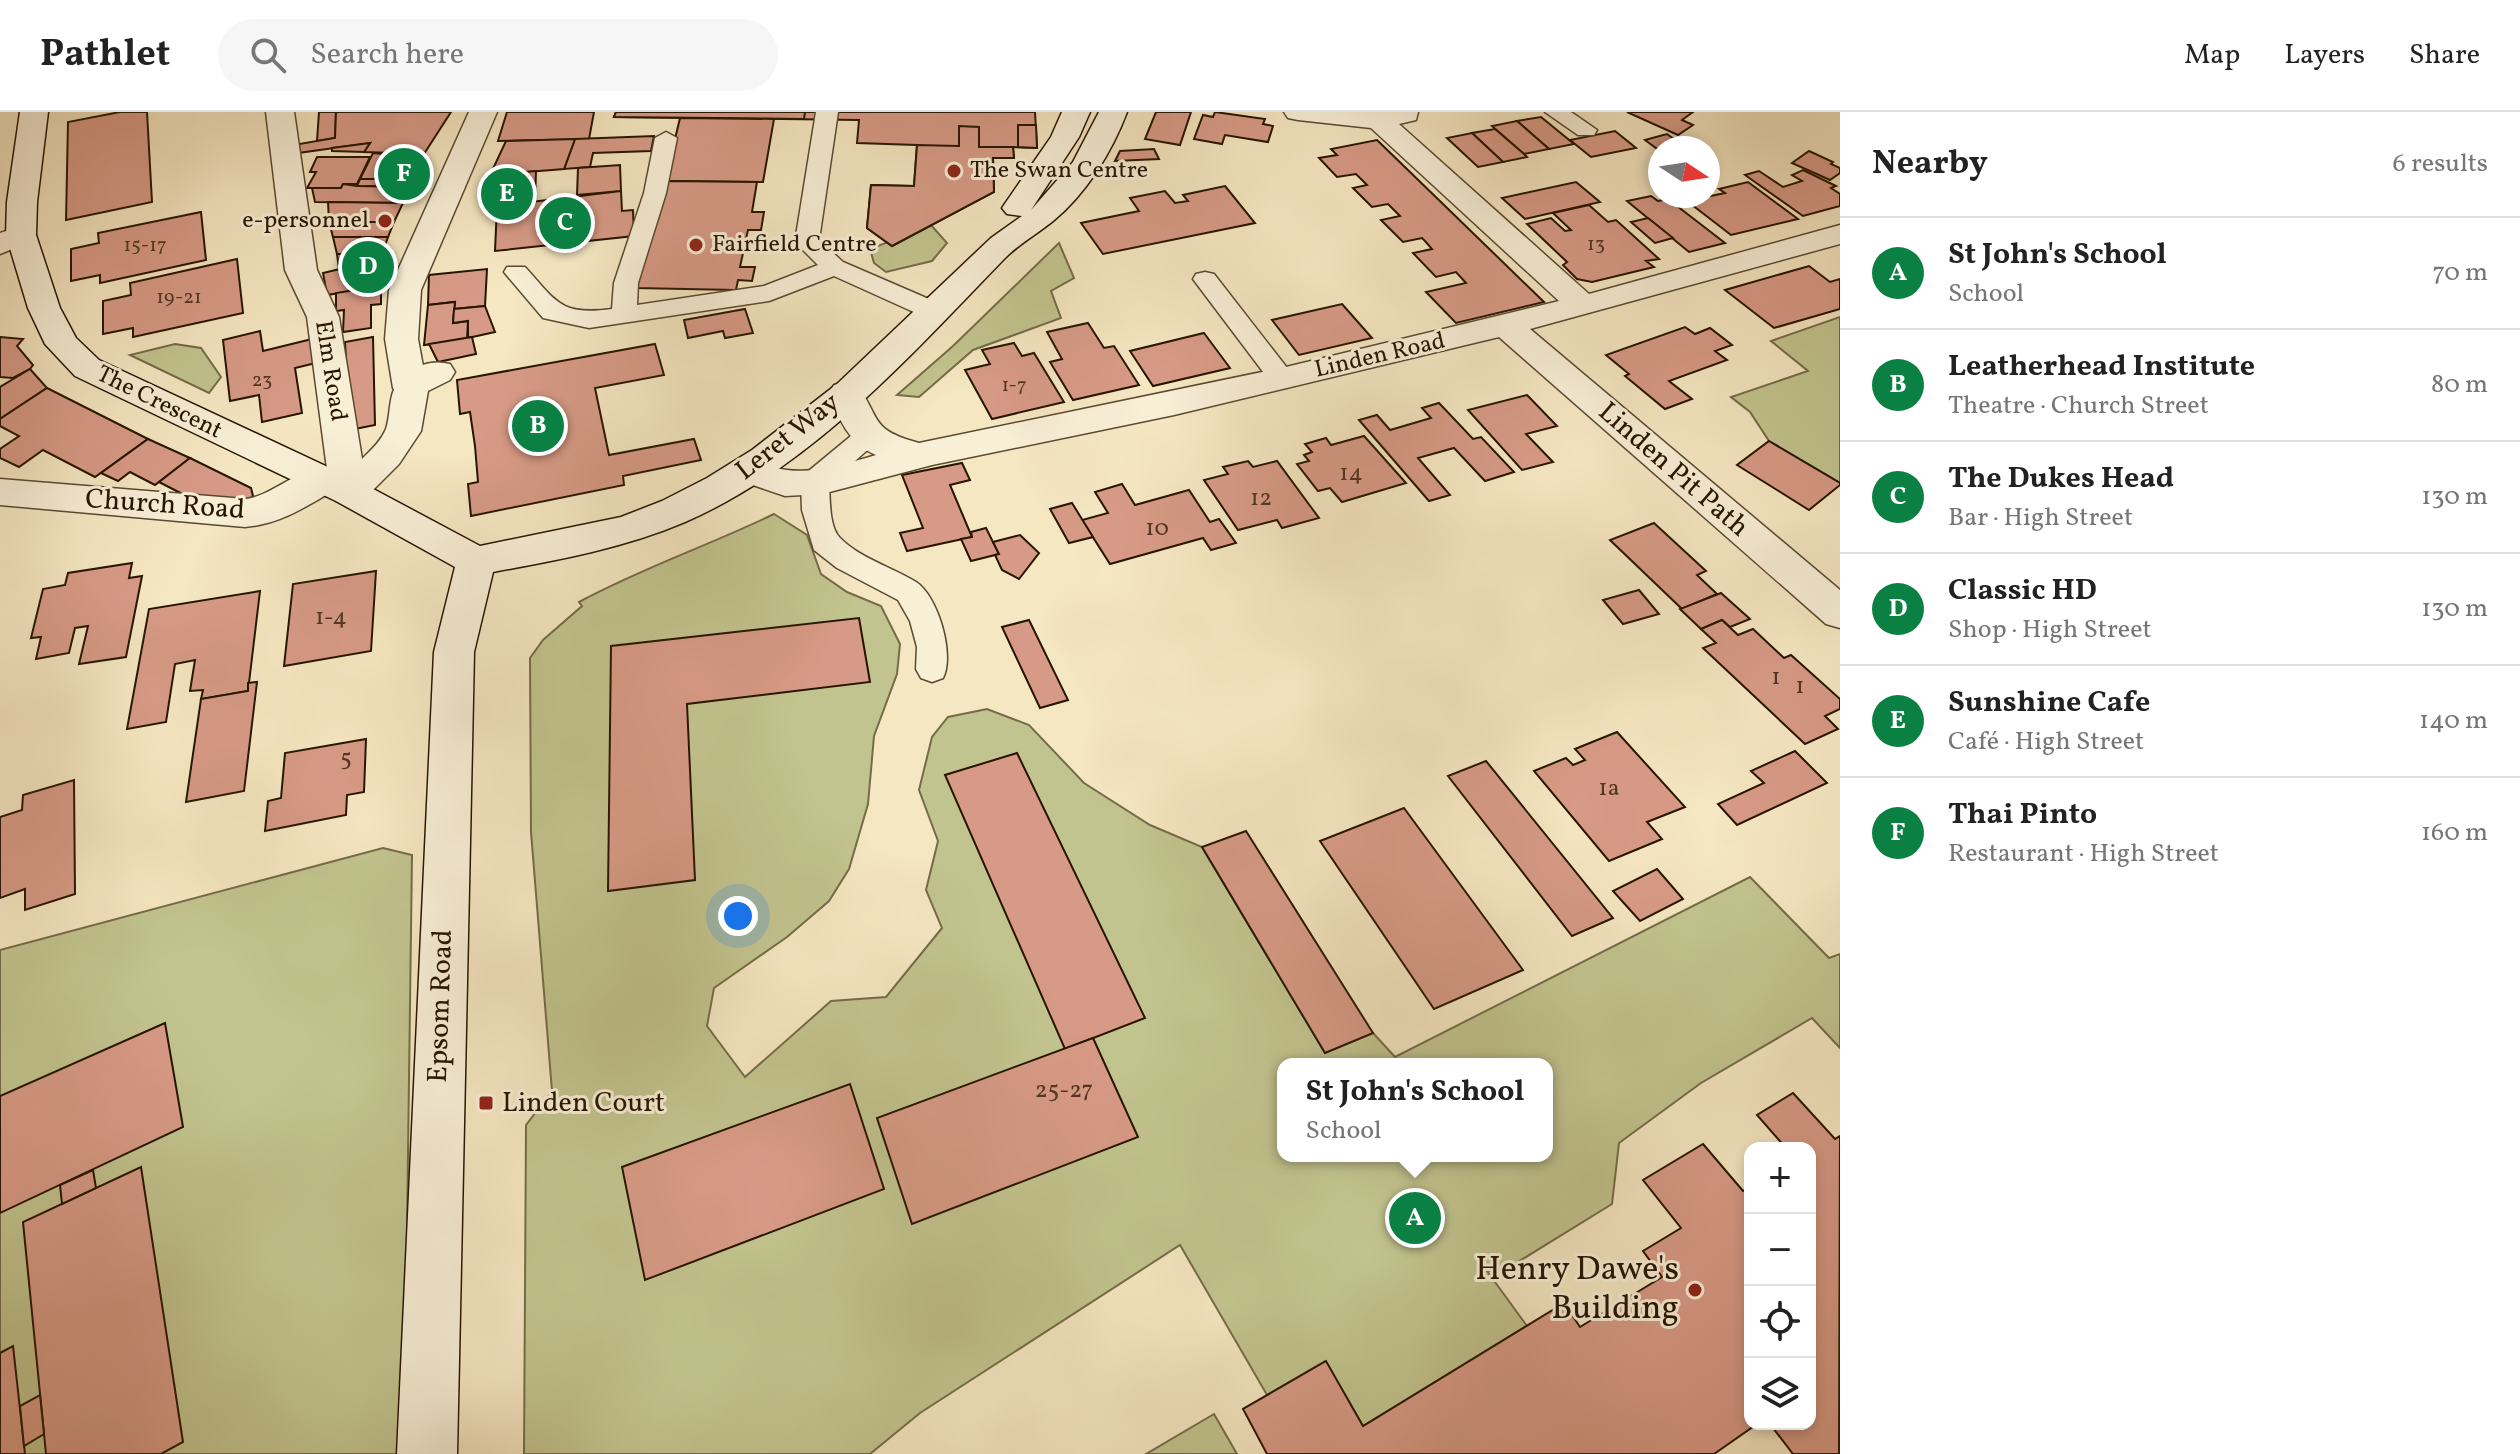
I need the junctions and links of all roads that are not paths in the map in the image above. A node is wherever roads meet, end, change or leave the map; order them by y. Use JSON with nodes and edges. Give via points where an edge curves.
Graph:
{"nodes":[{"id":1,"x":34,"y":112,"type":"edge"},
{"id":2,"x":280,"y":112,"type":"edge"},
{"id":3,"x":483,"y":112,"type":"edge"},
{"id":4,"x":827,"y":112,"type":"edge"},
{"id":5,"x":1076,"y":112,"type":"edge"},
{"id":6,"x":1113,"y":112,"type":"edge"},
{"id":7,"x":1298,"y":112,"type":"edge"},
{"id":8,"x":1413,"y":112,"type":"edge"},
{"id":9,"x":1556,"y":112,"type":"edge"},
{"id":10,"x":1379,"y":121,"type":"junction"},
{"id":11,"x":1586,"y":130,"type":"dead end"},
{"id":12,"x":666,"y":138,"type":"dead end"},
{"id":13,"x":1840,"y":234,"type":"edge"},
{"id":14,"x":11,"y":240,"type":"edge"},
{"id":15,"x":1006,"y":241,"type":"junction"},
{"id":16,"x":834,"y":267,"type":"junction"},
{"id":17,"x":516,"y":272,"type":"dead end"},
{"id":18,"x":1205,"y":279,"type":"dead end"},
{"id":19,"x":1583,"y":306,"type":"junction"},
{"id":20,"x":936,"y":312,"type":"junction"},
{"id":21,"x":624,"y":316,"type":"junction"},
{"id":22,"x":1506,"y":326,"type":"junction"},
{"id":23,"x":1282,"y":379,"type":"junction"},
{"id":24,"x":846,"y":393,"type":"junction"},
{"id":25,"x":867,"y":438,"type":"junction"},
{"id":26,"x":914,"y":454,"type":"junction"},
{"id":27,"x":751,"y":471,"type":"junction"},
{"id":28,"x":815,"y":481,"type":"junction"},
{"id":29,"x":336,"y":486,"type":"junction"},
{"id":30,"x":0,"y":492,"type":"edge"},
{"id":31,"x":476,"y":561,"type":"junction"},
{"id":32,"x":1840,"y":613,"type":"edge"},
{"id":33,"x":932,"y":669,"type":"dead end"},
{"id":34,"x":427,"y":1454,"type":"edge"}],
"edges":[{"from":1,"to":14,"type":"street","name":"The Crescent","via":[[22,202]]},
{"from":2,"to":29,"type":"street","name":"Elm Road","via":[[301,270],[323,317]]},
{"from":3,"to":29,"type":"street","name":"Church Road","via":[[400,312],[400,340],[424,380],[399,439]]},
{"from":4,"to":16,"type":"lane","via":[[807,242]]},
{"from":5,"to":15,"type":"street","name":"Leret Way","via":[[1016,210]]},
{"from":6,"to":15,"type":"street","name":"Leret Way","via":[[1083,169],[1047,211]]},
{"from":7,"to":10,"type":"street"},
{"from":8,"to":10,"type":"street"},
{"from":9,"to":11,"type":"lane"},
{"from":10,"to":19,"type":"street"},
{"from":12,"to":21,"type":"lane","via":[[655,193],[626,283]]},
{"from":13,"to":19,"type":"street","name":"Linden Road"},
{"from":14,"to":29,"type":"street","name":"The Crescent","via":[[62,344],[87,368]]},
{"from":15,"to":20,"type":"street","name":"Leret Way"},
{"from":16,"to":20,"type":"lane"},
{"from":16,"to":21,"type":"lane","via":[[769,293]]},
{"from":17,"to":21,"type":"lane","via":[[552,312],[589,320]]},
{"from":18,"to":23,"type":"lane"},
{"from":19,"to":22,"type":"street","name":"Linden Road"},
{"from":20,"to":24,"type":"street","name":"Leret Way"},
{"from":22,"to":23,"type":"street","name":"Linden Road"},
{"from":22,"to":32,"type":"street","name":"Linden Pit Path"},
{"from":23,"to":26,"type":"street","name":"Linden Road"},
{"from":24,"to":25,"type":"street"},
{"from":24,"to":27,"type":"street","name":"Leret Way"},
{"from":25,"to":26,"type":"street","name":"Linden Road"},
{"from":25,"to":28,"type":"lane"},
{"from":26,"to":28,"type":"street","name":"Linden Road"},
{"from":27,"to":28,"type":"street","name":"Linden Road","via":[[783,482]]},
{"from":27,"to":31,"type":"street","name":"Leret Way","via":[[674,511],[559,546]]},
{"from":28,"to":33,"type":"lane","via":[[824,542],[909,592],[933,647]]},
{"from":29,"to":30,"type":"street","name":"Church Road","via":[[268,511],[245,513]]},
{"from":29,"to":31,"type":"street","name":"The Crescent"},
{"from":31,"to":34,"type":"street","name":"Epsom Road","via":[[454,652]]}]}
